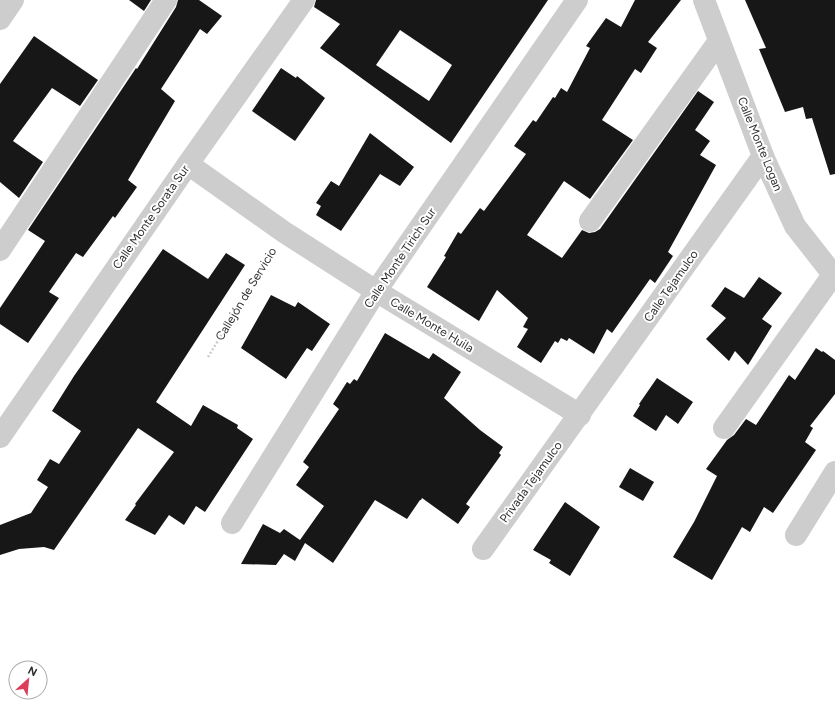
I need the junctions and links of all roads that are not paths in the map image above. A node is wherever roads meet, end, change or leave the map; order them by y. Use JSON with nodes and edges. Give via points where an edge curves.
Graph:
{"nodes":[{"id":1,"x":13,"y":0,"type":"edge"},
{"id":2,"x":166,"y":0,"type":"edge"},
{"id":3,"x":304,"y":0,"type":"edge"},
{"id":4,"x":577,"y":0,"type":"edge"},
{"id":5,"x":704,"y":0,"type":"edge"},
{"id":6,"x":0,"y":19,"type":"edge"},
{"id":7,"x":719,"y":41,"type":"junction"},
{"id":8,"x":763,"y":156,"type":"junction"},
{"id":9,"x":188,"y":164,"type":"junction"},
{"id":10,"x":590,"y":221,"type":"dead end"},
{"id":11,"x":0,"y":250,"type":"edge"},
{"id":12,"x":834,"y":276,"type":"edge"},
{"id":13,"x":376,"y":292,"type":"junction"},
{"id":14,"x":8,"y":408,"type":"edge"},
{"id":15,"x":580,"y":414,"type":"junction"},
{"id":16,"x":724,"y":428,"type":"dead end"},
{"id":17,"x":0,"y":437,"type":"edge"},
{"id":18,"x":835,"y":472,"type":"edge"},
{"id":19,"x":232,"y":522,"type":"dead end"},
{"id":20,"x":796,"y":536,"type":"dead end"},
{"id":21,"x":483,"y":549,"type":"dead end"}],
"edges":[{"from":1,"to":6,"type":"street"},
{"from":2,"to":11,"type":"street"},
{"from":3,"to":9,"type":"street","name":"Calle Monte Sorata Sur"},
{"from":4,"to":13,"type":"street","name":"Calle Monte Tirich Sur"},
{"from":5,"to":7,"type":"street","name":"Calle Monte Logan"},
{"from":7,"to":8,"type":"street","name":"Calle Monte Logan"},
{"from":7,"to":10,"type":"street"},
{"from":8,"to":12,"type":"street","name":"Calle Monte Logan","via":[[794,226]]},
{"from":8,"to":15,"type":"street","name":"Calle Tejamulco"},
{"from":9,"to":13,"type":"street","name":"Calle Monte Huila","via":[[284,232]]},
{"from":9,"to":14,"type":"street","name":"Calle Monte Sorata Sur"},
{"from":12,"to":16,"type":"street"},
{"from":13,"to":15,"type":"street","name":"Calle Monte Huila"},
{"from":13,"to":19,"type":"street","name":"Calle Monte Tirich Sur"},
{"from":14,"to":17,"type":"street","name":"Calle Monte Sorata Sur"},
{"from":15,"to":21,"type":"street","name":"Privada Tejamulco"},
{"from":18,"to":20,"type":"street"}]}
